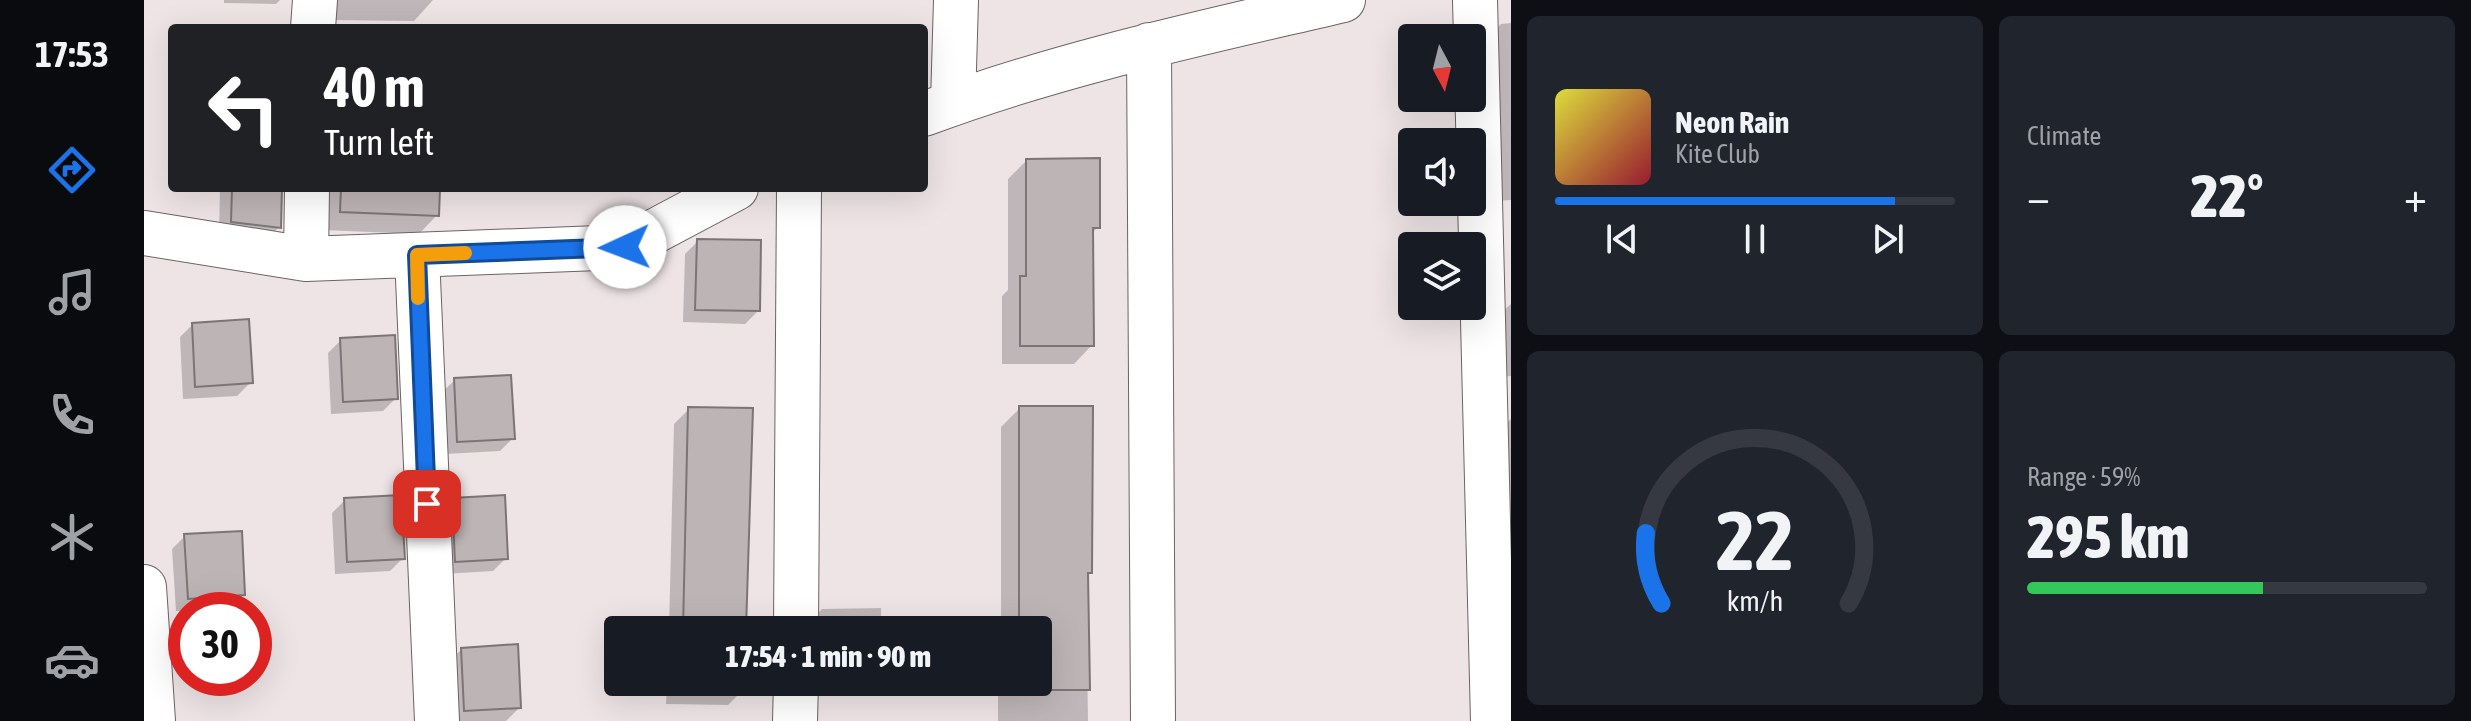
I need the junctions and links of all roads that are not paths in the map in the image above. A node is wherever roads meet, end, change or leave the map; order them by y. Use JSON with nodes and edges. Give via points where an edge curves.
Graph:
{"nodes":[{"id":1,"x":315,"y":0,"type":"edge"},
{"id":2,"x":956,"y":0,"type":"edge"},
{"id":3,"x":1343,"y":0,"type":"edge"},
{"id":4,"x":1475,"y":0,"type":"edge"},
{"id":5,"x":313,"y":24,"type":"edge"},
{"id":6,"x":1149,"y":45,"type":"junction"},
{"id":7,"x":938,"y":108,"type":"edge"},
{"id":8,"x":307,"y":192,"type":"edge"},
{"id":9,"x":728,"y":192,"type":"edge"},
{"id":10,"x":799,"y":192,"type":"edge"},
{"id":11,"x":144,"y":233,"type":"edge"},
{"id":12,"x":417,"y":255,"type":"junction"},
{"id":13,"x":306,"y":259,"type":"junction"},
{"id":14,"x":144,"y":587,"type":"edge"},
{"id":15,"x":796,"y":616,"type":"edge"},
{"id":16,"x":796,"y":696,"type":"edge"},
{"id":17,"x":153,"y":721,"type":"edge"},
{"id":18,"x":437,"y":721,"type":"edge"},
{"id":19,"x":795,"y":721,"type":"edge"},
{"id":20,"x":1153,"y":721,"type":"edge"},
{"id":21,"x":1493,"y":721,"type":"edge"}],
"edges":[{"from":1,"to":5,"type":"street"},
{"from":2,"to":7,"type":"street"},
{"from":3,"to":6,"type":"street"},
{"from":4,"to":21,"type":"street"},
{"from":6,"to":7,"type":"street"},
{"from":6,"to":20,"type":"street"},
{"from":8,"to":13,"type":"street"},
{"from":9,"to":12,"type":"street","via":[[625,247]]},
{"from":10,"to":15,"type":"street"},
{"from":11,"to":13,"type":"street"},
{"from":12,"to":13,"type":"street"},
{"from":12,"to":18,"type":"street"},
{"from":14,"to":17,"type":"street"},
{"from":16,"to":19,"type":"street"}]}
